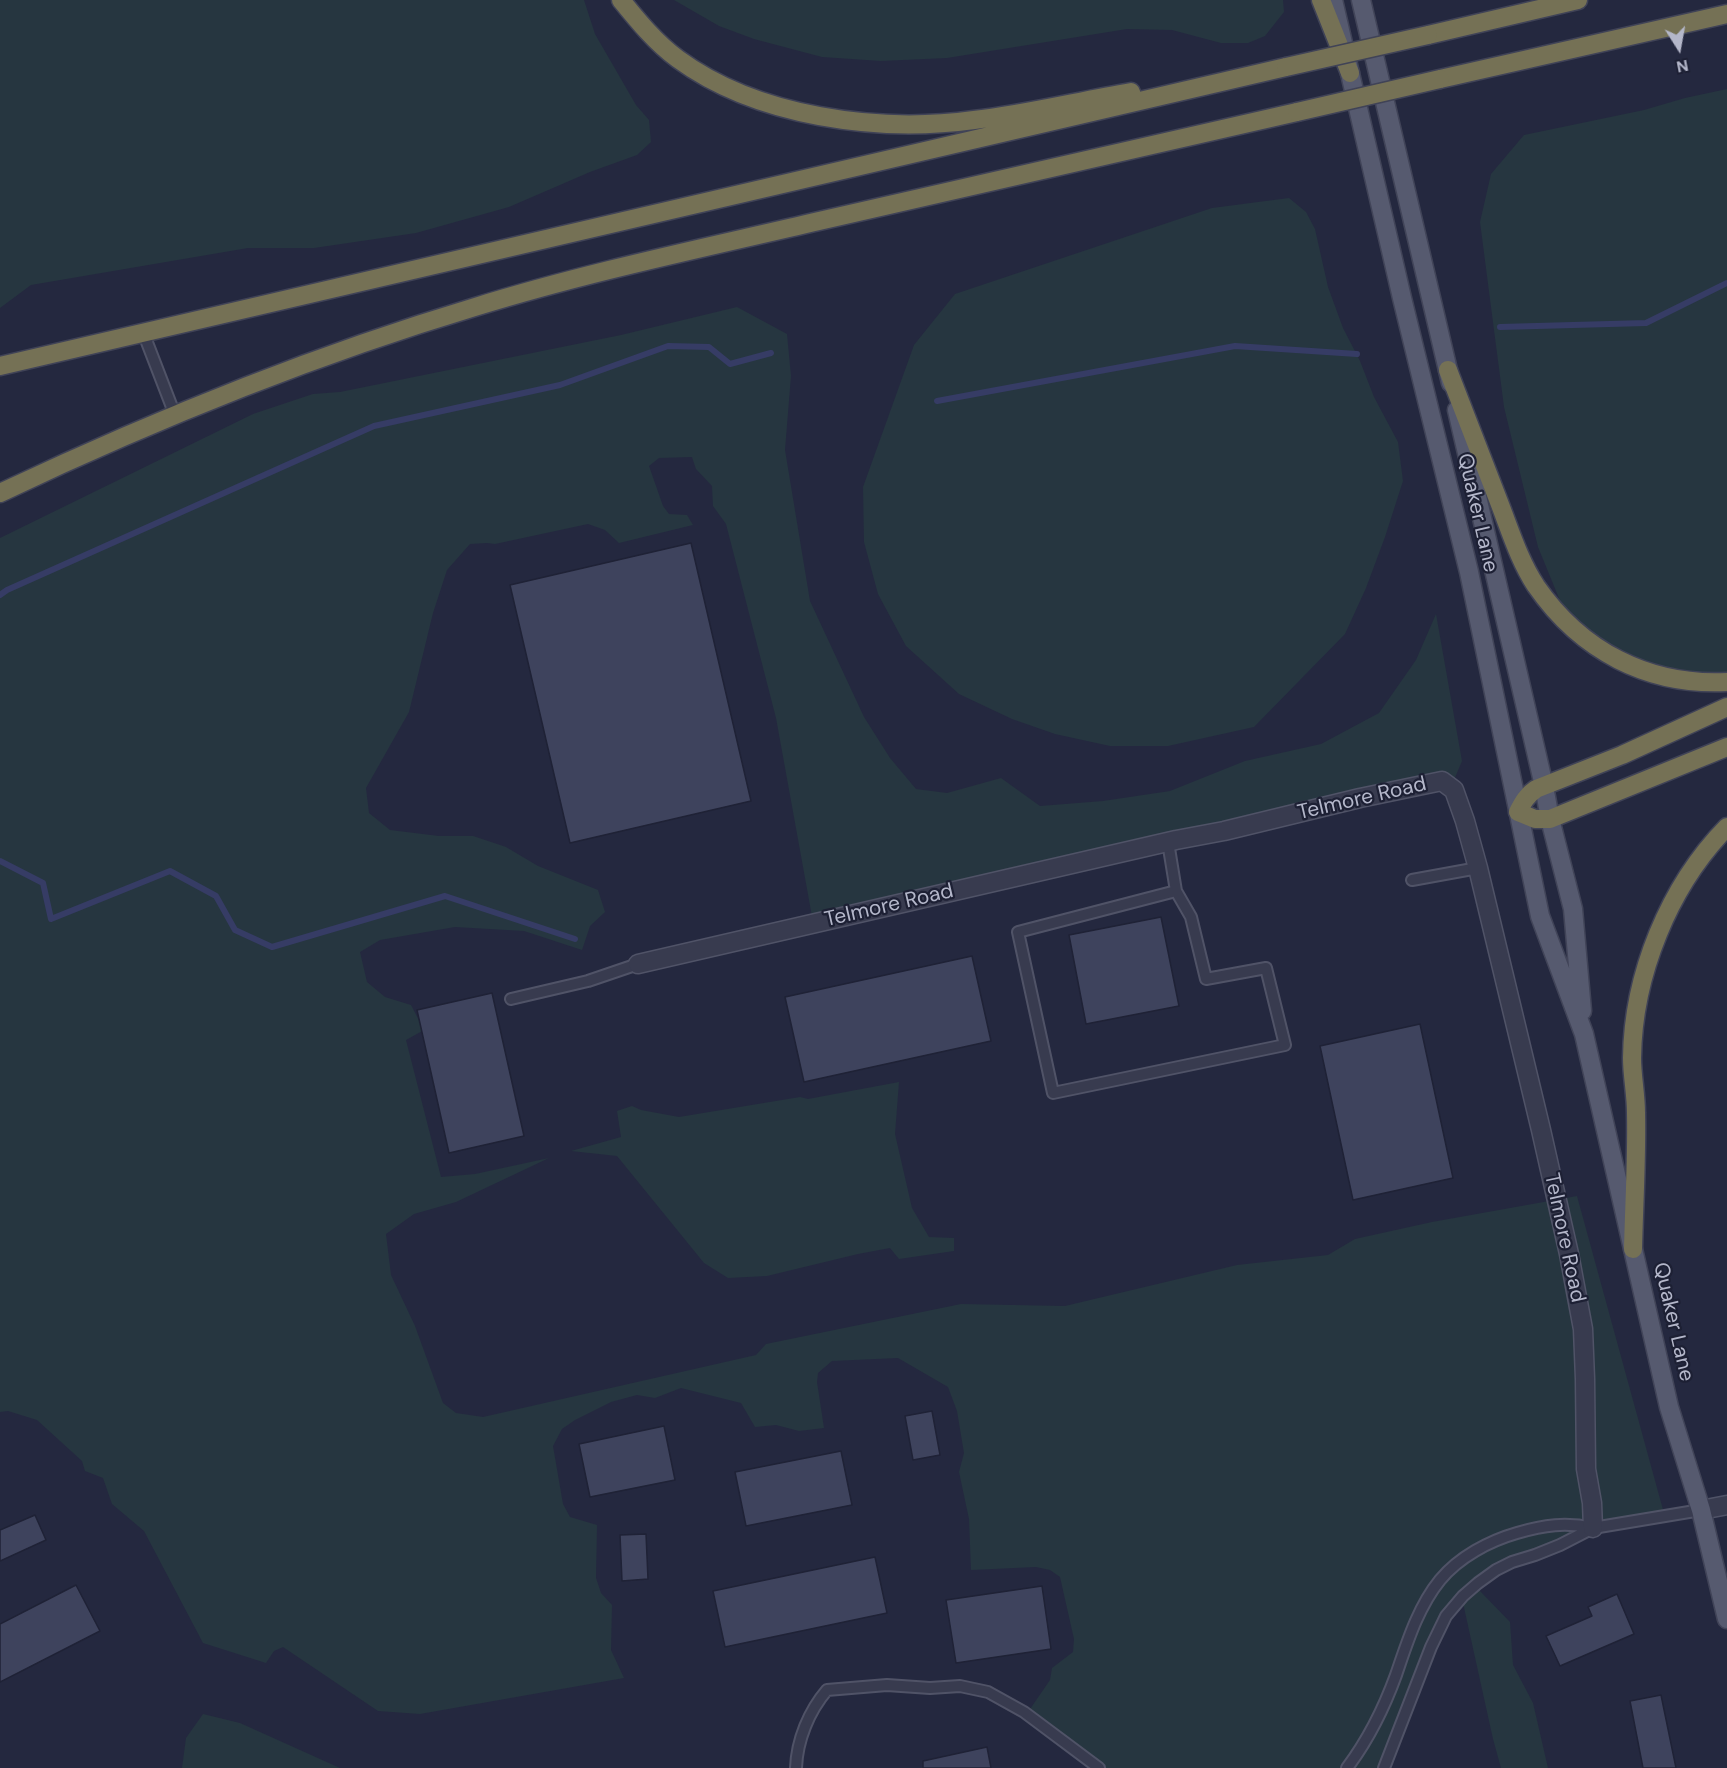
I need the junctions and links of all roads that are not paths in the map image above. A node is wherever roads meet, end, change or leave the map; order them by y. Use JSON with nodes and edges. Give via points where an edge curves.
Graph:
{"nodes":[{"id":1,"x":621,"y":0,"type":"edge"},
{"id":2,"x":1321,"y":0,"type":"edge"},
{"id":3,"x":1333,"y":0,"type":"edge"},
{"id":4,"x":1361,"y":0,"type":"edge"},
{"id":5,"x":1578,"y":0,"type":"edge"},
{"id":6,"x":1727,"y":14,"type":"edge"},
{"id":7,"x":1727,"y":20,"type":"edge"},
{"id":8,"x":1658,"y":30,"type":"junction"},
{"id":9,"x":1286,"y":67,"type":"junction"},
{"id":10,"x":1350,"y":73,"type":"junction"},
{"id":11,"x":143,"y":332,"type":"junction"},
{"id":12,"x":0,"y":366,"type":"edge"},
{"id":13,"x":1448,"y":370,"type":"junction"},
{"id":14,"x":175,"y":415,"type":"junction"},
{"id":15,"x":0,"y":493,"type":"edge"},
{"id":16,"x":1727,"y":682,"type":"edge"},
{"id":17,"x":1727,"y":707,"type":"edge"},
{"id":18,"x":1727,"y":747,"type":"edge"},
{"id":19,"x":1544,"y":786,"type":"junction"},
{"id":20,"x":1518,"y":812,"type":"junction"},
{"id":21,"x":1550,"y":819,"type":"junction"},
{"id":22,"x":1727,"y":827,"type":"edge"},
{"id":23,"x":1168,"y":842,"type":"junction"},
{"id":24,"x":1478,"y":868,"type":"junction"},
{"id":25,"x":1412,"y":880,"type":"dead end"},
{"id":26,"x":1176,"y":891,"type":"junction"},
{"id":27,"x":638,"y":964,"type":"joint"},
{"id":28,"x":511,"y":999,"type":"dead end"},
{"id":29,"x":1584,"y":1034,"type":"junction"},
{"id":30,"x":1633,"y":1250,"type":"junction"},
{"id":31,"x":1727,"y":1505,"type":"edge"},
{"id":32,"x":1701,"y":1510,"type":"junction"},
{"id":33,"x":1593,"y":1528,"type":"junction"},
{"id":34,"x":1727,"y":1619,"type":"edge"},
{"id":35,"x":796,"y":1768,"type":"edge"},
{"id":36,"x":1099,"y":1768,"type":"edge"},
{"id":37,"x":1347,"y":1768,"type":"edge"},
{"id":38,"x":1384,"y":1768,"type":"edge"}],
"edges":[{"from":1,"to":9,"type":"highway","via":[[677,58],[731,91],[790,110],[852,120],[915,124],[974,120]]},
{"from":2,"to":10,"type":"highway"},
{"from":3,"to":10,"type":"main road","name":"Quaker Lane"},
{"from":4,"to":13,"type":"main road","name":"Quaker Lane"},
{"from":5,"to":9,"type":"highway","bridge":true},
{"from":6,"to":8,"type":"highway"},
{"from":7,"to":8,"type":"highway"},
{"from":8,"to":14,"type":"highway","bridge":true,"via":[[574,280],[379,337]]},
{"from":9,"to":11,"type":"highway"},
{"from":10,"to":20,"type":"main road","name":"Quaker Lane","via":[[1469,572]]},
{"from":11,"to":12,"type":"highway"},
{"from":11,"to":14,"type":"lane"},
{"from":13,"to":16,"type":"highway","via":[[1513,540],[1550,604],[1585,638],[1629,666],[1673,680]]},
{"from":13,"to":19,"type":"main road","name":"Quaker Lane"},
{"from":14,"to":15,"type":"highway"},
{"from":17,"to":19,"type":"highway"},
{"from":18,"to":21,"type":"highway"},
{"from":19,"to":20,"type":"highway","via":[[1529,794]]},
{"from":19,"to":21,"type":"main road","name":"Quaker Lane"},
{"from":20,"to":21,"type":"highway","via":[[1535,819]]},
{"from":20,"to":29,"type":"main road","name":"Quaker Lane","via":[[1540,916]]},
{"from":21,"to":29,"type":"main road","name":"Quaker Lane","via":[[1573,909]]},
{"from":22,"to":30,"type":"highway","via":[[1702,857],[1671,906],[1641,989],[1632,1057],[1636,1111]]},
{"from":23,"to":24,"type":"street","name":"Telmore Road","via":[[1442,781],[1454,790]]},
{"from":23,"to":26,"type":"lane"},
{"from":23,"to":27,"type":"street","name":"Telmore Road"},
{"from":24,"to":25,"type":"lane"},
{"from":24,"to":33,"type":"street","name":"Telmore Road","via":[[1543,1138],[1583,1329],[1586,1469]]},
{"from":26,"to":26,"type":"lane","via":[[1018,932],[1053,1093],[1285,1045],[1266,968],[1206,980],[1191,917]]},
{"from":27,"to":28,"type":"lane","via":[[588,981]]},
{"from":29,"to":30,"type":"main road","name":"Quaker Lane"},
{"from":30,"to":32,"type":"main road","name":"Quaker Lane","via":[[1669,1407]]},
{"from":31,"to":32,"type":"street"},
{"from":32,"to":33,"type":"lane"},
{"from":32,"to":34,"type":"main road","name":"Quaker Lane"},
{"from":33,"to":37,"type":"lane","via":[[1553,1525],[1503,1537],[1472,1553],[1441,1580],[1411,1633],[1376,1721]]},
{"from":33,"to":38,"type":"lane","via":[[1496,1570],[1463,1596],[1446,1616],[1431,1647]]},
{"from":35,"to":36,"type":"lane","via":[[804,1730],[814,1706],[827,1690],[887,1685],[960,1686],[988,1692],[1024,1712]]}]}
